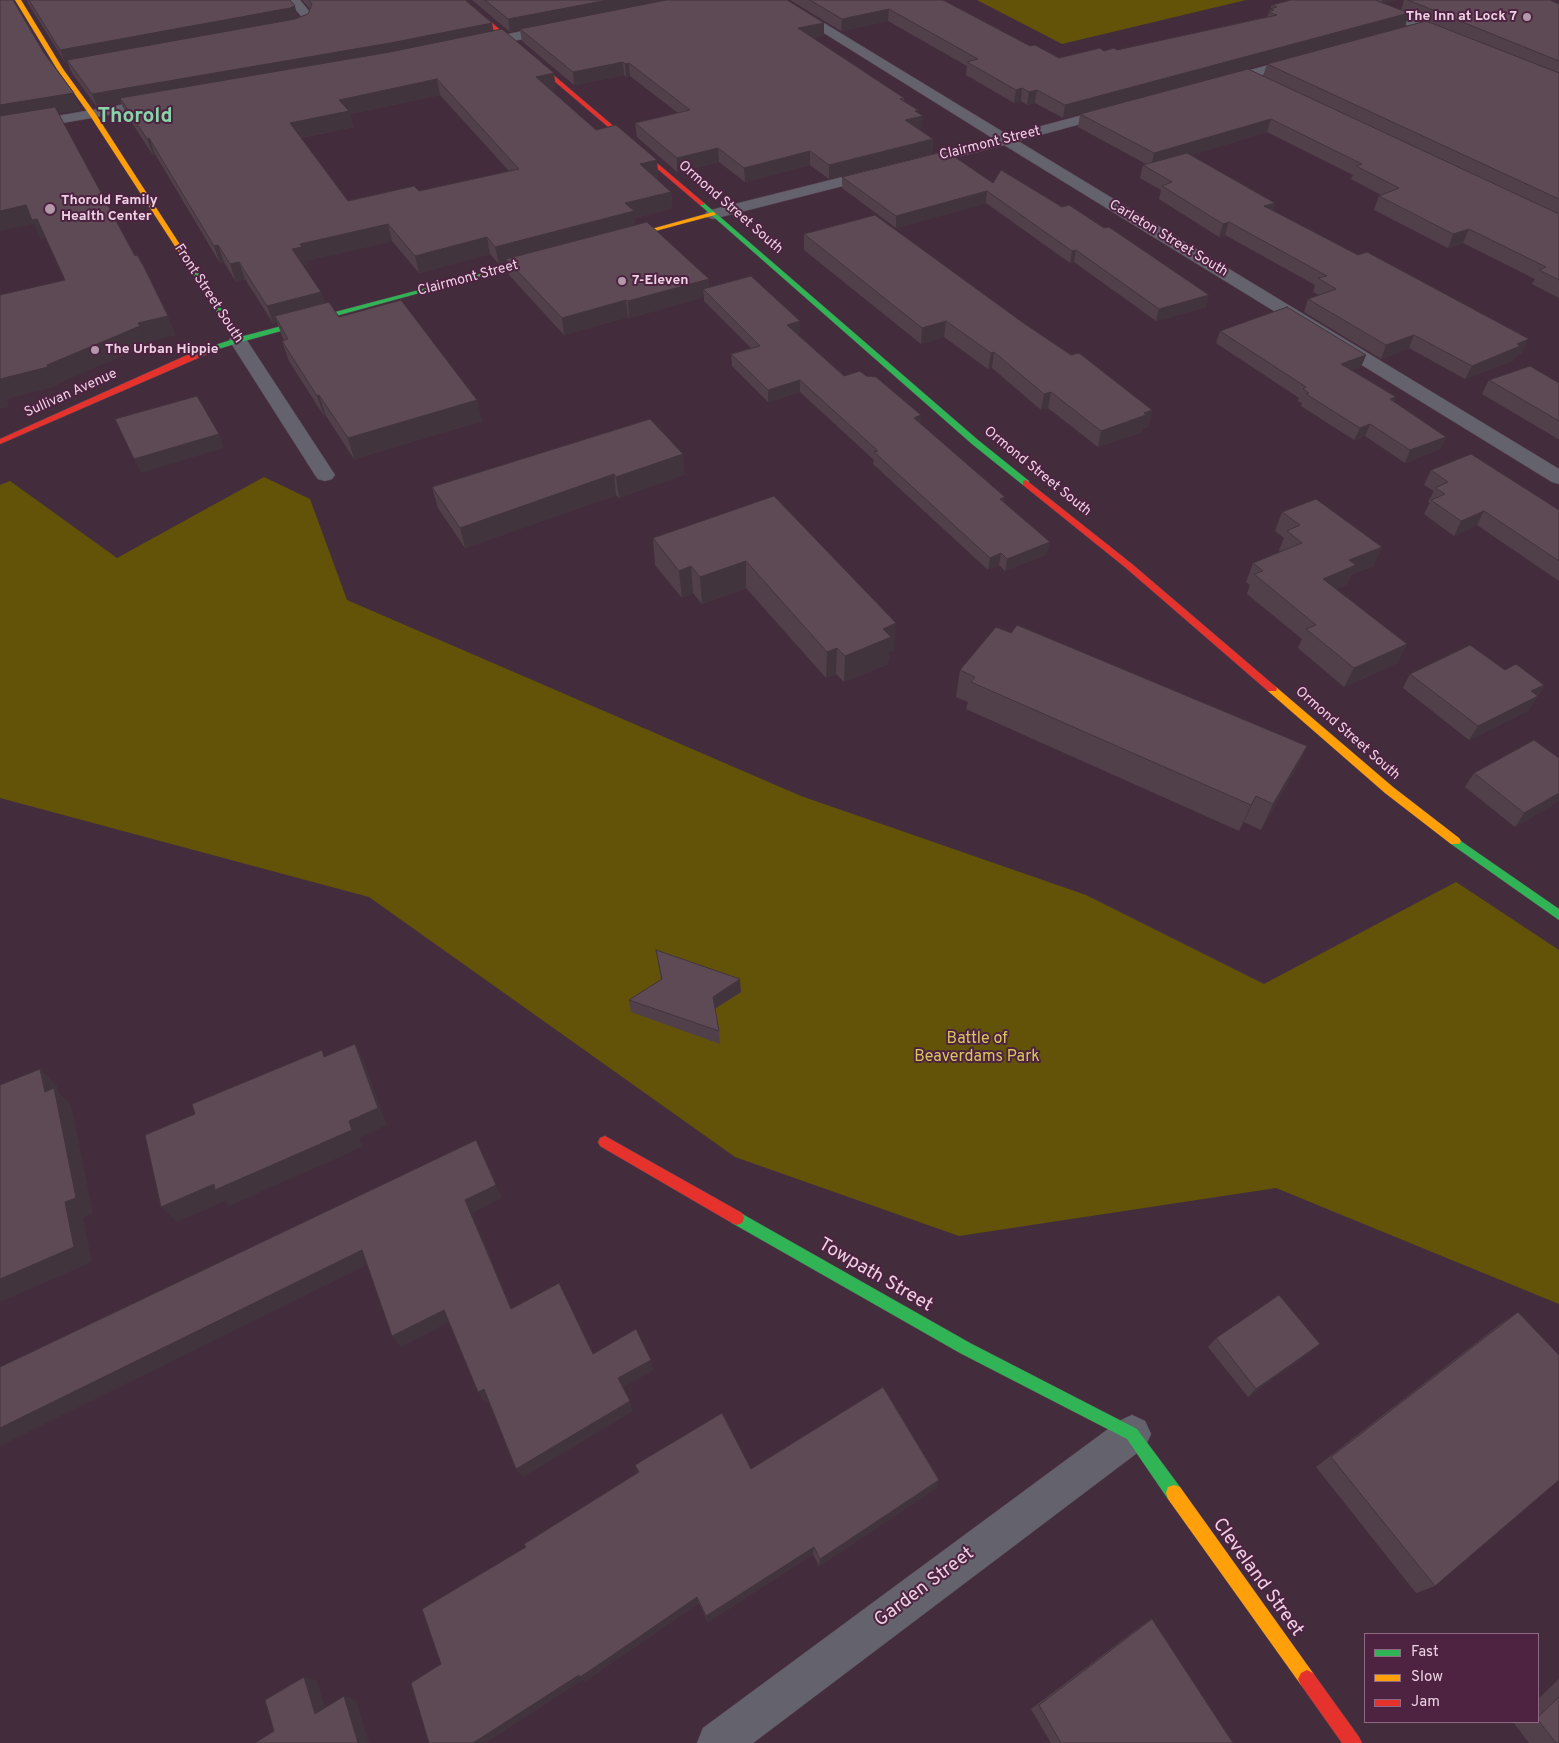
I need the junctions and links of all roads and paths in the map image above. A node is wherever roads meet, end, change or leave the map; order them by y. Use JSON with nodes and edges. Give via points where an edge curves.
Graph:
{"nodes":[{"id":1,"x":18,"y":0,"type":"edge"},
{"id":2,"x":293,"y":0,"type":"edge"},
{"id":3,"x":462,"y":0,"type":"edge"},
{"id":4,"x":777,"y":0,"type":"edge"},
{"id":5,"x":1358,"y":0,"type":"edge"},
{"id":6,"x":1405,"y":5,"type":"dead end"},
{"id":7,"x":1380,"y":9,"type":"junction"},
{"id":8,"x":574,"y":25,"type":"edge"},
{"id":9,"x":1423,"y":27,"type":"junction"},
{"id":10,"x":266,"y":32,"type":"edge"},
{"id":11,"x":1404,"y":32,"type":"edge"},
{"id":12,"x":508,"y":38,"type":"junction"},
{"id":13,"x":1459,"y":42,"type":"edge"},
{"id":14,"x":470,"y":45,"type":"edge"},
{"id":15,"x":1311,"y":57,"type":"edge"},
{"id":16,"x":79,"y":65,"type":"edge"},
{"id":17,"x":60,"y":69,"type":"junction"},
{"id":18,"x":1246,"y":75,"type":"junction"},
{"id":19,"x":1264,"y":83,"type":"edge"},
{"id":20,"x":1208,"y":85,"type":"edge"},
{"id":21,"x":169,"y":100,"type":"edge"},
{"id":22,"x":1131,"y":106,"type":"edge"},
{"id":23,"x":92,"y":113,"type":"junction"},
{"id":24,"x":0,"y":130,"type":"edge"},
{"id":25,"x":1006,"y":140,"type":"junction"},
{"id":26,"x":713,"y":214,"type":"junction"},
{"id":27,"x":610,"y":241,"type":"edge"},
{"id":28,"x":553,"y":256,"type":"edge"},
{"id":29,"x":238,"y":340,"type":"junction"},
{"id":30,"x":0,"y":442,"type":"edge"},
{"id":31,"x":325,"y":475,"type":"dead end"},
{"id":32,"x":1559,"y":478,"type":"edge"},
{"id":33,"x":1557,"y":911,"type":"edge"},
{"id":34,"x":605,"y":1142,"type":"dead end"},
{"id":35,"x":1132,"y":1434,"type":"junction"},
{"id":36,"x":718,"y":1743,"type":"edge"},
{"id":37,"x":1353,"y":1743,"type":"edge"}],
"edges":[{"from":1,"to":17,"type":"street","name":"Front Street South"},
{"from":2,"to":10,"type":"street","via":[[308,17],[306,21]]},
{"from":3,"to":12,"type":"street","name":"Ormond Street South"},
{"from":4,"to":25,"type":"street","name":"Carleton Street South"},
{"from":5,"to":7,"type":"street"},
{"from":6,"to":7,"type":"street"},
{"from":7,"to":9,"type":"street"},
{"from":8,"to":12,"type":"street"},
{"from":9,"to":11,"type":"street"},
{"from":9,"to":13,"type":"street"},
{"from":12,"to":14,"type":"street"},
{"from":12,"to":26,"type":"street","name":"Ormond Street South"},
{"from":15,"to":18,"type":"street"},
{"from":16,"to":17,"type":"street"},
{"from":17,"to":23,"type":"street","name":"Front Street South"},
{"from":18,"to":19,"type":"street"},
{"from":18,"to":20,"type":"street"},
{"from":21,"to":23,"type":"street"},
{"from":22,"to":25,"type":"street","name":"Clairmont Street"},
{"from":23,"to":24,"type":"street"},
{"from":23,"to":29,"type":"street","name":"Front Street South"},
{"from":25,"to":26,"type":"street","name":"Clairmont Street"},
{"from":25,"to":32,"type":"street","name":"Carleton Street South"},
{"from":26,"to":27,"type":"street","name":"Clairmont Street"},
{"from":26,"to":33,"type":"street","name":"Ormond Street South","via":[[976,442],[1129,566],[1389,790],[1472,855]]},
{"from":28,"to":29,"type":"street","name":"Clairmont Street"},
{"from":29,"to":30,"type":"street","name":"Sullivan Avenue","via":[[188,358]]},
{"from":29,"to":31,"type":"street","name":"Front Street South"},
{"from":34,"to":35,"type":"street","name":"Towpath Street","via":[[965,1348]]},
{"from":35,"to":36,"type":"street","name":"Garden Street"},
{"from":35,"to":37,"type":"street","name":"Cleveland Street"}]}
